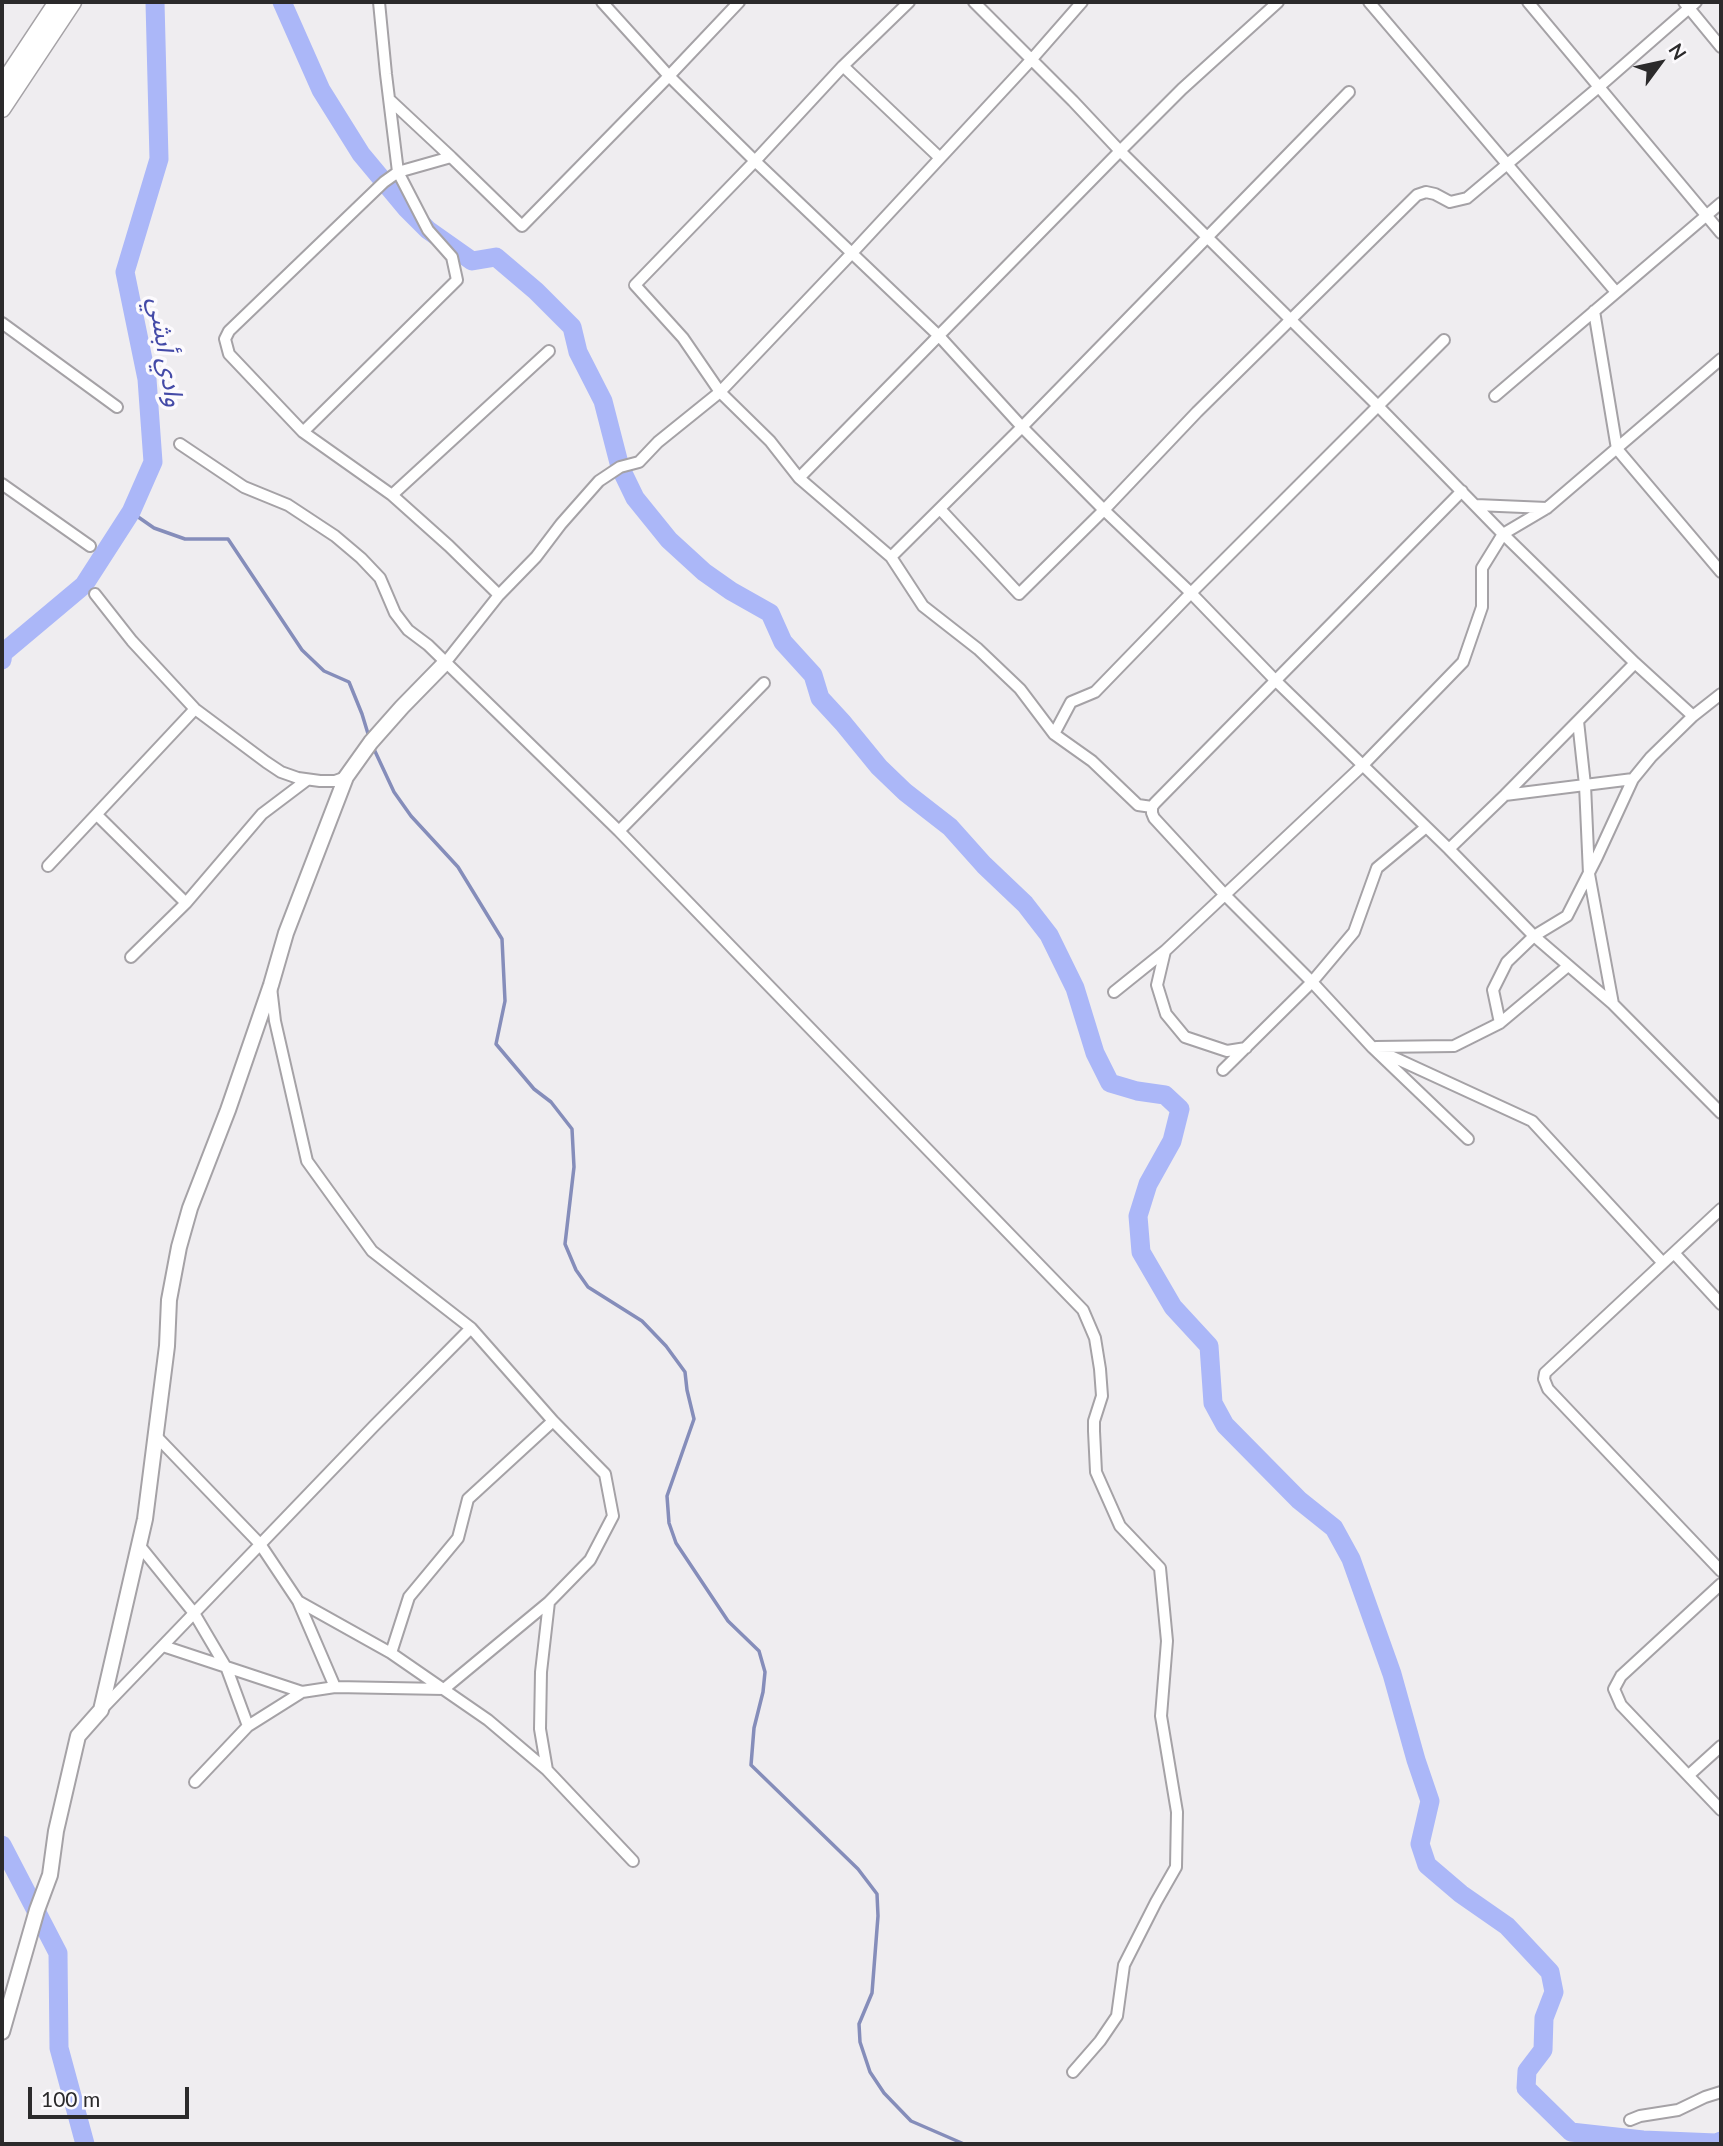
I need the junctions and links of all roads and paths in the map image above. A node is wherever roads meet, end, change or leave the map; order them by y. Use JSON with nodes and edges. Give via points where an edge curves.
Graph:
{"nodes":[{"id":1,"x":57,"y":2,"type":"edge"},
{"id":2,"x":74,"y":2,"type":"edge"},
{"id":3,"x":379,"y":2,"type":"edge"},
{"id":4,"x":602,"y":2,"type":"edge"},
{"id":5,"x":739,"y":2,"type":"edge"},
{"id":6,"x":909,"y":2,"type":"edge"},
{"id":7,"x":974,"y":2,"type":"edge"},
{"id":8,"x":1082,"y":2,"type":"edge"},
{"id":9,"x":1278,"y":2,"type":"edge"},
{"id":10,"x":1369,"y":2,"type":"edge"},
{"id":11,"x":1528,"y":2,"type":"edge"},
{"id":12,"x":1689,"y":4,"type":"edge"},
{"id":13,"x":1721,"y":47,"type":"edge"},
{"id":14,"x":1032,"y":59,"type":"junction"},
{"id":15,"x":843,"y":66,"type":"junction"},
{"id":16,"x":670,"y":76,"type":"junction"},
{"id":17,"x":2,"y":85,"type":"edge"},
{"id":18,"x":1600,"y":86,"type":"junction"},
{"id":19,"x":1349,"y":92,"type":"dead end"},
{"id":20,"x":391,"y":101,"type":"junction"},
{"id":21,"x":2,"y":110,"type":"edge"},
{"id":22,"x":1120,"y":151,"type":"junction"},
{"id":23,"x":452,"y":157,"type":"junction"},
{"id":24,"x":940,"y":158,"type":"junction"},
{"id":25,"x":755,"y":161,"type":"junction"},
{"id":26,"x":1507,"y":164,"type":"junction"},
{"id":27,"x":398,"y":172,"type":"junction"},
{"id":28,"x":1721,"y":203,"type":"edge"},
{"id":29,"x":1706,"y":215,"type":"junction"},
{"id":30,"x":1721,"y":233,"type":"edge"},
{"id":31,"x":1206,"y":238,"type":"junction"},
{"id":32,"x":852,"y":253,"type":"junction"},
{"id":33,"x":1616,"y":292,"type":"junction"},
{"id":34,"x":1594,"y":312,"type":"junction"},
{"id":35,"x":1290,"y":319,"type":"junction"},
{"id":36,"x":2,"y":323,"type":"edge"},
{"id":37,"x":940,"y":337,"type":"junction"},
{"id":38,"x":1444,"y":340,"type":"dead end"},
{"id":39,"x":549,"y":351,"type":"dead end"},
{"id":40,"x":1721,"y":359,"type":"edge"},
{"id":41,"x":720,"y":392,"type":"junction"},
{"id":42,"x":1494,"y":396,"type":"dead end"},
{"id":43,"x":1378,"y":406,"type":"junction"},
{"id":44,"x":117,"y":407,"type":"dead end"},
{"id":45,"x":1022,"y":427,"type":"junction"},
{"id":46,"x":303,"y":432,"type":"junction"},
{"id":47,"x":180,"y":444,"type":"dead end"},
{"id":48,"x":1616,"y":449,"type":"junction"},
{"id":49,"x":799,"y":478,"type":"junction"},
{"id":50,"x":2,"y":484,"type":"edge"},
{"id":51,"x":1462,"y":491,"type":"junction"},
{"id":52,"x":392,"y":495,"type":"junction"},
{"id":53,"x":1476,"y":505,"type":"junction"},
{"id":54,"x":1547,"y":508,"type":"junction"},
{"id":55,"x":940,"y":509,"type":"junction"},
{"id":56,"x":1104,"y":510,"type":"junction"},
{"id":57,"x":1503,"y":534,"type":"junction"},
{"id":58,"x":90,"y":546,"type":"dead end"},
{"id":59,"x":891,"y":558,"type":"junction"},
{"id":60,"x":1721,"y":572,"type":"edge"},
{"id":61,"x":1191,"y":593,"type":"junction"},
{"id":62,"x":95,"y":594,"type":"dead end"},
{"id":63,"x":499,"y":595,"type":"junction"},
{"id":64,"x":445,"y":663,"type":"junction"},
{"id":65,"x":1635,"y":663,"type":"junction"},
{"id":66,"x":1276,"y":681,"type":"junction"},
{"id":67,"x":764,"y":683,"type":"dead end"},
{"id":68,"x":1721,"y":694,"type":"edge"},
{"id":69,"x":195,"y":709,"type":"junction"},
{"id":70,"x":1693,"y":716,"type":"junction"},
{"id":71,"x":1578,"y":721,"type":"junction"},
{"id":72,"x":1054,"y":734,"type":"junction"},
{"id":73,"x":1362,"y":766,"type":"junction"},
{"id":74,"x":345,"y":777,"type":"junction"},
{"id":75,"x":1633,"y":779,"type":"junction"},
{"id":76,"x":307,"y":780,"type":"junction"},
{"id":77,"x":1585,"y":785,"type":"junction"},
{"id":78,"x":1506,"y":795,"type":"junction"},
{"id":79,"x":1152,"y":807,"type":"junction"},
{"id":80,"x":97,"y":815,"type":"junction"},
{"id":81,"x":1426,"y":828,"type":"junction"},
{"id":82,"x":619,"y":831,"type":"junction"},
{"id":83,"x":1449,"y":849,"type":"junction"},
{"id":84,"x":48,"y":866,"type":"dead end"},
{"id":85,"x":1589,"y":874,"type":"junction"},
{"id":86,"x":1225,"y":895,"type":"junction"},
{"id":87,"x":186,"y":903,"type":"junction"},
{"id":88,"x":1534,"y":936,"type":"junction"},
{"id":89,"x":1166,"y":951,"type":"junction"},
{"id":90,"x":131,"y":957,"type":"dead end"},
{"id":91,"x":1568,"y":966,"type":"junction"},
{"id":92,"x":1312,"y":982,"type":"junction"},
{"id":93,"x":271,"y":985,"type":"junction"},
{"id":94,"x":1114,"y":992,"type":"dead end"},
{"id":95,"x":1613,"y":1004,"type":"junction"},
{"id":96,"x":1500,"y":1023,"type":"junction"},
{"id":97,"x":1246,"y":1048,"type":"junction"},
{"id":98,"x":1373,"y":1048,"type":"junction"},
{"id":99,"x":1223,"y":1070,"type":"dead end"},
{"id":100,"x":1721,"y":1114,"type":"edge"},
{"id":101,"x":1468,"y":1139,"type":"dead end"},
{"id":102,"x":1721,"y":1209,"type":"edge"},
{"id":103,"x":1674,"y":1253,"type":"junction"},
{"id":104,"x":1663,"y":1263,"type":"junction"},
{"id":105,"x":1721,"y":1304,"type":"edge"},
{"id":106,"x":471,"y":1328,"type":"junction"},
{"id":107,"x":553,"y":1421,"type":"junction"},
{"id":108,"x":156,"y":1436,"type":"junction"},
{"id":109,"x":260,"y":1544,"type":"junction"},
{"id":110,"x":139,"y":1545,"type":"junction"},
{"id":111,"x":1721,"y":1572,"type":"edge"},
{"id":112,"x":1721,"y":1584,"type":"edge"},
{"id":113,"x":298,"y":1601,"type":"junction"},
{"id":114,"x":549,"y":1602,"type":"junction"},
{"id":115,"x":194,"y":1613,"type":"junction"},
{"id":116,"x":163,"y":1646,"type":"junction"},
{"id":117,"x":391,"y":1653,"type":"junction"},
{"id":118,"x":227,"y":1669,"type":"junction"},
{"id":119,"x":335,"y":1687,"type":"junction"},
{"id":120,"x":444,"y":1689,"type":"junction"},
{"id":121,"x":303,"y":1692,"type":"junction"},
{"id":122,"x":101,"y":1710,"type":"junction"},
{"id":123,"x":248,"y":1726,"type":"junction"},
{"id":124,"x":1721,"y":1746,"type":"edge"},
{"id":125,"x":547,"y":1770,"type":"junction"},
{"id":126,"x":1689,"y":1776,"type":"junction"},
{"id":127,"x":195,"y":1782,"type":"dead end"},
{"id":128,"x":1721,"y":1810,"type":"edge"},
{"id":129,"x":633,"y":1861,"type":"dead end"},
{"id":130,"x":2,"y":2032,"type":"edge"},
{"id":131,"x":1073,"y":2072,"type":"dead end"},
{"id":132,"x":1721,"y":2092,"type":"edge"},
{"id":133,"x":1630,"y":2120,"type":"dead end"}],
"edges":[{"from":1,"to":17,"type":"main road"},
{"from":2,"to":21,"type":"main road"},
{"from":3,"to":20,"type":"street"},
{"from":4,"to":16,"type":"street"},
{"from":5,"to":16,"type":"street"},
{"from":6,"to":15,"type":"street"},
{"from":7,"to":14,"type":"street"},
{"from":8,"to":14,"type":"street"},
{"from":9,"to":22,"type":"street"},
{"from":10,"to":26,"type":"street"},
{"from":11,"to":18,"type":"street"},
{"from":12,"to":13,"type":"street"},
{"from":12,"to":18,"type":"street"},
{"from":14,"to":22,"type":"street"},
{"from":14,"to":24,"type":"street"},
{"from":15,"to":24,"type":"street"},
{"from":15,"to":25,"type":"street"},
{"from":16,"to":23,"type":"street","via":[[522,226]]},
{"from":16,"to":25,"type":"street"},
{"from":18,"to":26,"type":"street"},
{"from":18,"to":29,"type":"street"},
{"from":19,"to":31,"type":"street"},
{"from":20,"to":23,"type":"street"},
{"from":20,"to":27,"type":"street"},
{"from":22,"to":31,"type":"street"},
{"from":22,"to":37,"type":"street"},
{"from":23,"to":27,"type":"street"},
{"from":24,"to":32,"type":"street"},
{"from":25,"to":32,"type":"street"},
{"from":25,"to":41,"type":"street","via":[[635,285],[683,338]]},
{"from":26,"to":33,"type":"street"},
{"from":26,"to":35,"type":"street","via":[[1460,201],[1450,202],[1426,192],[1417,195]]},
{"from":27,"to":46,"type":"street","via":[[428,230],[452,257],[457,280]]},
{"from":27,"to":46,"type":"street","via":[[225,339],[229,355]]},
{"from":28,"to":29,"type":"street"},
{"from":29,"to":30,"type":"street"},
{"from":29,"to":33,"type":"street"},
{"from":31,"to":35,"type":"street"},
{"from":31,"to":45,"type":"street"},
{"from":32,"to":37,"type":"street"},
{"from":32,"to":41,"type":"street"},
{"from":33,"to":34,"type":"street"},
{"from":34,"to":42,"type":"street"},
{"from":34,"to":48,"type":"street"},
{"from":35,"to":43,"type":"street"},
{"from":35,"to":56,"type":"street"},
{"from":36,"to":44,"type":"street"},
{"from":37,"to":45,"type":"street"},
{"from":37,"to":49,"type":"street"},
{"from":38,"to":43,"type":"street"},
{"from":39,"to":52,"type":"street"},
{"from":40,"to":48,"type":"street"},
{"from":41,"to":49,"type":"street","via":[[770,441]]},
{"from":41,"to":63,"type":"street","via":[[639,462],[620,467],[599,481]]},
{"from":43,"to":51,"type":"street"},
{"from":43,"to":61,"type":"street"},
{"from":45,"to":55,"type":"street"},
{"from":45,"to":56,"type":"street"},
{"from":46,"to":52,"type":"street"},
{"from":47,"to":64,"type":"street","via":[[335,536],[380,578],[408,630]]},
{"from":48,"to":54,"type":"street"},
{"from":48,"to":60,"type":"street"},
{"from":49,"to":59,"type":"street"},
{"from":50,"to":58,"type":"street"},
{"from":51,"to":53,"type":"street"},
{"from":51,"to":66,"type":"street"},
{"from":52,"to":63,"type":"street"},
{"from":53,"to":54,"type":"street"},
{"from":53,"to":57,"type":"street"},
{"from":54,"to":57,"type":"street"},
{"from":55,"to":56,"type":"street","via":[[1019,594]]},
{"from":55,"to":59,"type":"street"},
{"from":56,"to":61,"type":"street"},
{"from":57,"to":65,"type":"street"},
{"from":57,"to":73,"type":"street","via":[[1482,568],[1482,607],[1463,662]]},
{"from":59,"to":72,"type":"street","via":[[923,606],[1020,689]]},
{"from":61,"to":66,"type":"street"},
{"from":61,"to":72,"type":"street","via":[[1094,692],[1071,702]]},
{"from":62,"to":69,"type":"street"},
{"from":63,"to":64,"type":"street"},
{"from":64,"to":74,"type":"street","via":[[371,742]]},
{"from":64,"to":82,"type":"street"},
{"from":65,"to":70,"type":"street"},
{"from":65,"to":71,"type":"street"},
{"from":66,"to":73,"type":"street"},
{"from":66,"to":79,"type":"street"},
{"from":67,"to":82,"type":"street"},
{"from":68,"to":70,"type":"street"},
{"from":69,"to":76,"type":"street","via":[[281,772]]},
{"from":69,"to":80,"type":"street"},
{"from":70,"to":75,"type":"street"},
{"from":71,"to":77,"type":"street"},
{"from":71,"to":78,"type":"street"},
{"from":72,"to":79,"type":"street","via":[[1092,761],[1138,805]]},
{"from":73,"to":81,"type":"street"},
{"from":73,"to":86,"type":"street"},
{"from":74,"to":76,"type":"street"},
{"from":74,"to":93,"type":"street"},
{"from":75,"to":77,"type":"street"},
{"from":75,"to":85,"type":"street"},
{"from":76,"to":87,"type":"street","via":[[262,814]]},
{"from":77,"to":78,"type":"street"},
{"from":77,"to":85,"type":"street"},
{"from":78,"to":83,"type":"street"},
{"from":79,"to":86,"type":"street","via":[[1154,818]]},
{"from":80,"to":84,"type":"street"},
{"from":80,"to":87,"type":"street"},
{"from":81,"to":83,"type":"street"},
{"from":81,"to":92,"type":"street","via":[[1377,868],[1354,932]]},
{"from":82,"to":131,"type":"street","via":[[1083,1310],[1095,1338],[1102,1396],[1094,1421],[1096,1472],[1120,1525],[1160,1568],[1167,1641],[1161,1716],[1177,1812],[1176,1867],[1124,1965],[1117,2016]]},
{"from":83,"to":88,"type":"street"},
{"from":85,"to":88,"type":"street","via":[[1567,916]]},
{"from":85,"to":95,"type":"street"},
{"from":86,"to":89,"type":"street"},
{"from":86,"to":92,"type":"street"},
{"from":87,"to":90,"type":"street"},
{"from":88,"to":91,"type":"street"},
{"from":88,"to":96,"type":"street","via":[[1507,961],[1493,990]]},
{"from":89,"to":94,"type":"street"},
{"from":89,"to":97,"type":"street","via":[[1157,985],[1166,1014],[1185,1037],[1227,1051]]},
{"from":91,"to":95,"type":"street"},
{"from":91,"to":96,"type":"street"},
{"from":92,"to":97,"type":"street"},
{"from":92,"to":98,"type":"street"},
{"from":93,"to":106,"type":"street","via":[[307,1161],[372,1251]]},
{"from":93,"to":108,"type":"street","via":[[179,1247],[169,1300]]},
{"from":95,"to":100,"type":"street"},
{"from":96,"to":98,"type":"street","via":[[1454,1046]]},
{"from":97,"to":99,"type":"street"},
{"from":98,"to":101,"type":"street"},
{"from":98,"to":104,"type":"street","via":[[1532,1121]]},
{"from":102,"to":103,"type":"street"},
{"from":103,"to":104,"type":"street"},
{"from":103,"to":105,"type":"street"},
{"from":104,"to":111,"type":"street","via":[[1545,1373],[1544,1379],[1548,1389]]},
{"from":106,"to":107,"type":"street"},
{"from":106,"to":109,"type":"street"},
{"from":107,"to":114,"type":"street","via":[[605,1474],[613,1516],[590,1560]]},
{"from":107,"to":117,"type":"street","via":[[468,1499],[458,1538],[409,1597]]},
{"from":108,"to":109,"type":"street"},
{"from":108,"to":110,"type":"street"},
{"from":109,"to":113,"type":"street"},
{"from":109,"to":115,"type":"street"},
{"from":110,"to":115,"type":"street"},
{"from":110,"to":122,"type":"street"},
{"from":112,"to":126,"type":"street","via":[[1621,1676],[1614,1689],[1621,1705]]},
{"from":113,"to":117,"type":"street"},
{"from":113,"to":119,"type":"street"},
{"from":114,"to":120,"type":"street"},
{"from":114,"to":125,"type":"street","via":[[540,1730]]},
{"from":115,"to":116,"type":"street"},
{"from":115,"to":118,"type":"street"},
{"from":116,"to":118,"type":"street"},
{"from":116,"to":122,"type":"street"},
{"from":117,"to":120,"type":"street"},
{"from":118,"to":121,"type":"street"},
{"from":118,"to":123,"type":"street"},
{"from":119,"to":120,"type":"street"},
{"from":119,"to":121,"type":"street"},
{"from":120,"to":125,"type":"street"},
{"from":121,"to":123,"type":"street"},
{"from":122,"to":130,"type":"street","via":[[78,1736],[51,1875]]},
{"from":123,"to":127,"type":"street"},
{"from":124,"to":126,"type":"street"},
{"from":125,"to":129,"type":"street"},
{"from":126,"to":128,"type":"street"},
{"from":132,"to":133,"type":"street","via":[[1678,2110]]}]}
